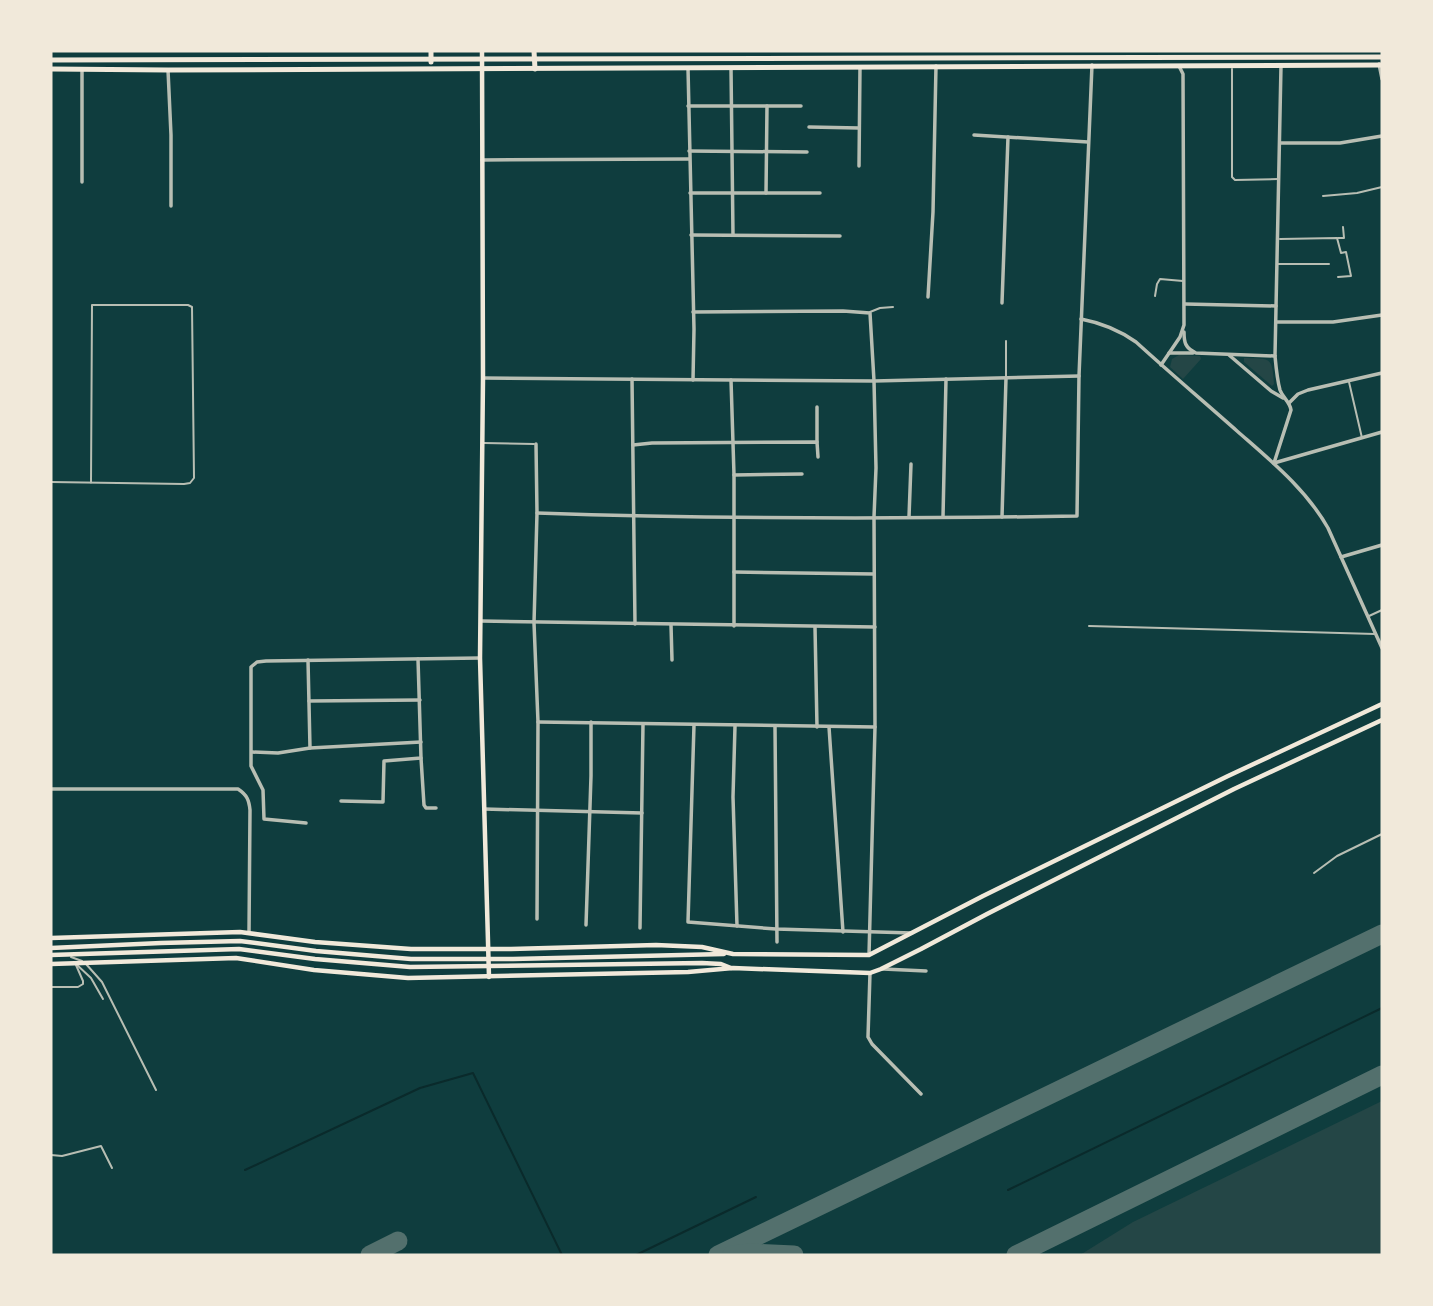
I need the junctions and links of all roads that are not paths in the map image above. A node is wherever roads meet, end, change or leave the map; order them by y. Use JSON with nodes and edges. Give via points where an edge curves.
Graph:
{"nodes":[{"id":1,"x":431,"y":51,"type":"edge"},
{"id":2,"x":482,"y":51,"type":"edge"},
{"id":3,"x":534,"y":51,"type":"edge"},
{"id":4,"x":1174,"y":54,"type":"edge"},
{"id":5,"x":1382,"y":57,"type":"edge"},
{"id":6,"x":51,"y":60,"type":"edge"},
{"id":7,"x":1232,"y":64,"type":"junction"},
{"id":8,"x":1281,"y":64,"type":"junction"},
{"id":9,"x":1092,"y":65,"type":"junction"},
{"id":10,"x":1179,"y":65,"type":"junction"},
{"id":11,"x":1381,"y":65,"type":"edge"},
{"id":12,"x":936,"y":66,"type":"junction"},
{"id":13,"x":860,"y":67,"type":"junction"},
{"id":14,"x":688,"y":68,"type":"junction"},
{"id":15,"x":731,"y":68,"type":"junction"},
{"id":16,"x":51,"y":69,"type":"edge"},
{"id":17,"x":82,"y":69,"type":"junction"},
{"id":18,"x":431,"y":69,"type":"junction"},
{"id":19,"x":482,"y":69,"type":"junction"},
{"id":20,"x":535,"y":69,"type":"junction"},
{"id":21,"x":168,"y":70,"type":"junction"},
{"id":22,"x":1382,"y":79,"type":"edge"},
{"id":23,"x":688,"y":106,"type":"junction"},
{"id":24,"x":732,"y":106,"type":"junction"},
{"id":25,"x":767,"y":106,"type":"junction"},
{"id":26,"x":801,"y":106,"type":"dead end"},
{"id":27,"x":810,"y":127,"type":"dead end"},
{"id":28,"x":859,"y":128,"type":"junction"},
{"id":29,"x":974,"y":135,"type":"dead end"},
{"id":30,"x":1382,"y":136,"type":"edge"},
{"id":31,"x":1008,"y":137,"type":"junction"},
{"id":32,"x":1088,"y":142,"type":"junction"},
{"id":33,"x":1280,"y":143,"type":"junction"},
{"id":34,"x":689,"y":151,"type":"junction"},
{"id":35,"x":732,"y":152,"type":"junction"},
{"id":36,"x":767,"y":152,"type":"junction"},
{"id":37,"x":807,"y":152,"type":"dead end"},
{"id":38,"x":689,"y":159,"type":"junction"},
{"id":39,"x":482,"y":160,"type":"junction"},
{"id":40,"x":859,"y":166,"type":"dead end"},
{"id":41,"x":1279,"y":179,"type":"junction"},
{"id":42,"x":82,"y":182,"type":"dead end"},
{"id":43,"x":1382,"y":187,"type":"edge"},
{"id":44,"x":690,"y":193,"type":"junction"},
{"id":45,"x":733,"y":193,"type":"junction"},
{"id":46,"x":766,"y":193,"type":"junction"},
{"id":47,"x":820,"y":193,"type":"dead end"},
{"id":48,"x":1323,"y":196,"type":"dead end"},
{"id":49,"x":171,"y":206,"type":"dead end"},
{"id":50,"x":1343,"y":226,"type":"dead end"},
{"id":51,"x":691,"y":235,"type":"junction"},
{"id":52,"x":733,"y":235,"type":"junction"},
{"id":53,"x":840,"y":236,"type":"dead end"},
{"id":54,"x":1337,"y":238,"type":"junction"},
{"id":55,"x":1278,"y":239,"type":"junction"},
{"id":56,"x":1277,"y":264,"type":"junction"},
{"id":57,"x":1329,"y":264,"type":"dead end"},
{"id":58,"x":1338,"y":277,"type":"dead end"},
{"id":59,"x":1184,"y":281,"type":"junction"},
{"id":60,"x":1155,"y":296,"type":"dead end"},
{"id":61,"x":928,"y":297,"type":"dead end"},
{"id":62,"x":1002,"y":303,"type":"dead end"},
{"id":63,"x":1185,"y":304,"type":"junction"},
{"id":64,"x":1276,"y":306,"type":"junction"},
{"id":65,"x":893,"y":307,"type":"dead end"},
{"id":66,"x":693,"y":312,"type":"junction"},
{"id":67,"x":870,"y":313,"type":"junction"},
{"id":68,"x":1382,"y":315,"type":"edge"},
{"id":69,"x":1081,"y":319,"type":"junction"},
{"id":70,"x":1276,"y":322,"type":"junction"},
{"id":71,"x":1184,"y":326,"type":"junction"},
{"id":72,"x":1006,"y":341,"type":"dead end"},
{"id":73,"x":1169,"y":353,"type":"junction"},
{"id":74,"x":1202,"y":354,"type":"junction"},
{"id":75,"x":1229,"y":355,"type":"junction"},
{"id":76,"x":1275,"y":356,"type":"junction"},
{"id":77,"x":1161,"y":365,"type":"junction"},
{"id":78,"x":1382,"y":373,"type":"edge"},
{"id":79,"x":1079,"y":376,"type":"junction"},
{"id":80,"x":1006,"y":377,"type":"junction"},
{"id":81,"x":483,"y":378,"type":"junction"},
{"id":82,"x":632,"y":379,"type":"junction"},
{"id":83,"x":946,"y":379,"type":"junction"},
{"id":84,"x":693,"y":380,"type":"junction"},
{"id":85,"x":731,"y":380,"type":"junction"},
{"id":86,"x":874,"y":381,"type":"junction"},
{"id":87,"x":1348,"y":381,"type":"junction"},
{"id":88,"x":1285,"y":399,"type":"junction"},
{"id":89,"x":1289,"y":403,"type":"junction"},
{"id":90,"x":817,"y":407,"type":"dead end"},
{"id":91,"x":1382,"y":432,"type":"edge"},
{"id":92,"x":1362,"y":438,"type":"junction"},
{"id":93,"x":817,"y":442,"type":"junction"},
{"id":94,"x":482,"y":443,"type":"junction"},
{"id":95,"x":536,"y":444,"type":"joint"},
{"id":96,"x":733,"y":444,"type":"junction"},
{"id":97,"x":633,"y":445,"type":"junction"},
{"id":98,"x":817,"y":457,"type":"dead end"},
{"id":99,"x":1273,"y":463,"type":"junction"},
{"id":100,"x":911,"y":464,"type":"dead end"},
{"id":101,"x":802,"y":474,"type":"dead end"},
{"id":102,"x":734,"y":475,"type":"junction"},
{"id":103,"x":51,"y":482,"type":"edge"},
{"id":104,"x":92,"y":483,"type":"junction"},
{"id":105,"x":537,"y":513,"type":"junction"},
{"id":106,"x":634,"y":516,"type":"junction"},
{"id":107,"x":734,"y":516,"type":"junction"},
{"id":108,"x":874,"y":517,"type":"junction"},
{"id":109,"x":909,"y":517,"type":"junction"},
{"id":110,"x":943,"y":517,"type":"junction"},
{"id":111,"x":1002,"y":517,"type":"junction"},
{"id":112,"x":1382,"y":545,"type":"edge"},
{"id":113,"x":1341,"y":557,"type":"junction"},
{"id":114,"x":734,"y":572,"type":"junction"},
{"id":115,"x":874,"y":574,"type":"junction"},
{"id":116,"x":1382,"y":610,"type":"edge"},
{"id":117,"x":1368,"y":616,"type":"junction"},
{"id":118,"x":481,"y":621,"type":"junction"},
{"id":119,"x":534,"y":623,"type":"junction"},
{"id":120,"x":635,"y":624,"type":"junction"},
{"id":121,"x":671,"y":625,"type":"junction"},
{"id":122,"x":734,"y":625,"type":"junction"},
{"id":123,"x":816,"y":626,"type":"junction"},
{"id":124,"x":1089,"y":626,"type":"dead end"},
{"id":125,"x":875,"y":627,"type":"junction"},
{"id":126,"x":1379,"y":636,"type":"edge"},
{"id":127,"x":1382,"y":648,"type":"edge"},
{"id":128,"x":480,"y":658,"type":"junction"},
{"id":129,"x":418,"y":659,"type":"junction"},
{"id":130,"x":308,"y":660,"type":"junction"},
{"id":131,"x":672,"y":660,"type":"dead end"},
{"id":132,"x":420,"y":700,"type":"junction"},
{"id":133,"x":309,"y":701,"type":"junction"},
{"id":134,"x":1382,"y":704,"type":"edge"},
{"id":135,"x":1382,"y":720,"type":"edge"},
{"id":136,"x":538,"y":722,"type":"junction"},
{"id":137,"x":591,"y":722,"type":"junction"},
{"id":138,"x":643,"y":723,"type":"junction"},
{"id":139,"x":694,"y":725,"type":"junction"},
{"id":140,"x":735,"y":726,"type":"junction"},
{"id":141,"x":775,"y":726,"type":"junction"},
{"id":142,"x":817,"y":727,"type":"junction"},
{"id":143,"x":829,"y":727,"type":"junction"},
{"id":144,"x":875,"y":727,"type":"junction"},
{"id":145,"x":421,"y":742,"type":"junction"},
{"id":146,"x":310,"y":748,"type":"junction"},
{"id":147,"x":251,"y":752,"type":"junction"},
{"id":148,"x":421,"y":758,"type":"junction"},
{"id":149,"x":51,"y":789,"type":"edge"},
{"id":150,"x":341,"y":800,"type":"dead end"},
{"id":151,"x":436,"y":808,"type":"dead end"},
{"id":152,"x":484,"y":809,"type":"junction"},
{"id":153,"x":537,"y":810,"type":"junction"},
{"id":154,"x":590,"y":811,"type":"junction"},
{"id":155,"x":642,"y":813,"type":"junction"},
{"id":156,"x":306,"y":823,"type":"dead end"},
{"id":157,"x":1382,"y":834,"type":"edge"},
{"id":158,"x":1314,"y":873,"type":"dead end"},
{"id":159,"x":537,"y":919,"type":"dead end"},
{"id":160,"x":586,"y":925,"type":"dead end"},
{"id":161,"x":737,"y":926,"type":"junction"},
{"id":162,"x":640,"y":928,"type":"dead end"},
{"id":163,"x":776,"y":929,"type":"junction"},
{"id":164,"x":871,"y":930,"type":"junction"},
{"id":165,"x":843,"y":932,"type":"junction"},
{"id":166,"x":249,"y":933,"type":"junction"},
{"id":167,"x":912,"y":933,"type":"junction"},
{"id":168,"x":81,"y":937,"type":"junction"},
{"id":169,"x":51,"y":938,"type":"edge"},
{"id":170,"x":777,"y":942,"type":"dead end"},
{"id":171,"x":51,"y":948,"type":"edge"},
{"id":172,"x":488,"y":949,"type":"junction"},
{"id":173,"x":733,"y":954,"type":"junction"},
{"id":174,"x":51,"y":955,"type":"edge"},
{"id":175,"x":63,"y":955,"type":"junction"},
{"id":176,"x":869,"y":955,"type":"junction"},
{"id":177,"x":51,"y":964,"type":"edge"},
{"id":178,"x":75,"y":964,"type":"junction"},
{"id":179,"x":733,"y":968,"type":"junction"},
{"id":180,"x":881,"y":969,"type":"junction"},
{"id":181,"x":926,"y":971,"type":"dead end"},
{"id":182,"x":870,"y":973,"type":"junction"},
{"id":183,"x":489,"y":977,"type":"junction"},
{"id":184,"x":51,"y":987,"type":"edge"},
{"id":185,"x":103,"y":999,"type":"dead end"},
{"id":186,"x":156,"y":1090,"type":"dead end"},
{"id":187,"x":921,"y":1094,"type":"dead end"},
{"id":188,"x":51,"y":1155,"type":"edge"},
{"id":189,"x":112,"y":1168,"type":"dead end"}],
"edges":[{"from":1,"to":18,"type":"main road"},
{"from":2,"to":19,"type":"main road"},
{"from":3,"to":20,"type":"main road"},
{"from":4,"to":5,"type":"main road"},
{"from":4,"to":6,"type":"main road"},
{"from":4,"to":10,"type":"main road"},
{"from":7,"to":8,"type":"main road"},
{"from":7,"to":10,"type":"main road"},
{"from":7,"to":41,"type":"lane","via":[[1232,177]]},
{"from":8,"to":11,"type":"main road"},
{"from":8,"to":33,"type":"street"},
{"from":9,"to":10,"type":"main road"},
{"from":9,"to":12,"type":"main road"},
{"from":9,"to":32,"type":"street"},
{"from":10,"to":59,"type":"street","via":[[1183,74]]},
{"from":11,"to":22,"type":"street"},
{"from":12,"to":13,"type":"main road"},
{"from":12,"to":61,"type":"street"},
{"from":13,"to":15,"type":"main road"},
{"from":13,"to":28,"type":"street"},
{"from":14,"to":15,"type":"main road"},
{"from":14,"to":20,"type":"main road"},
{"from":14,"to":23,"type":"street"},
{"from":15,"to":24,"type":"street"},
{"from":16,"to":17,"type":"main road"},
{"from":17,"to":21,"type":"main road"},
{"from":17,"to":42,"type":"street"},
{"from":18,"to":19,"type":"main road"},
{"from":18,"to":21,"type":"main road"},
{"from":19,"to":20,"type":"main road"},
{"from":19,"to":39,"type":"main road"},
{"from":21,"to":49,"type":"street"},
{"from":23,"to":24,"type":"street"},
{"from":23,"to":34,"type":"street"},
{"from":24,"to":25,"type":"street"},
{"from":24,"to":35,"type":"street"},
{"from":25,"to":26,"type":"street"},
{"from":25,"to":36,"type":"street"},
{"from":27,"to":28,"type":"street"},
{"from":28,"to":40,"type":"street"},
{"from":29,"to":31,"type":"street"},
{"from":30,"to":33,"type":"street","via":[[1340,143]]},
{"from":31,"to":32,"type":"street"},
{"from":31,"to":62,"type":"street"},
{"from":32,"to":69,"type":"street"},
{"from":33,"to":41,"type":"street"},
{"from":34,"to":35,"type":"street"},
{"from":34,"to":38,"type":"street"},
{"from":35,"to":36,"type":"street"},
{"from":35,"to":45,"type":"street"},
{"from":36,"to":37,"type":"street"},
{"from":36,"to":46,"type":"street"},
{"from":38,"to":39,"type":"street"},
{"from":38,"to":44,"type":"street"},
{"from":39,"to":81,"type":"main road"},
{"from":41,"to":55,"type":"street"},
{"from":43,"to":48,"type":"lane"},
{"from":44,"to":45,"type":"street"},
{"from":44,"to":51,"type":"street"},
{"from":45,"to":46,"type":"street"},
{"from":45,"to":52,"type":"street"},
{"from":46,"to":47,"type":"street"},
{"from":50,"to":54,"type":"lane","via":[[1344,237]]},
{"from":51,"to":52,"type":"street"},
{"from":51,"to":66,"type":"street"},
{"from":52,"to":53,"type":"street"},
{"from":54,"to":55,"type":"lane"},
{"from":54,"to":58,"type":"lane","via":[[1341,253],[1346,252],[1351,276]]},
{"from":55,"to":56,"type":"street"},
{"from":56,"to":57,"type":"lane"},
{"from":56,"to":64,"type":"street"},
{"from":59,"to":60,"type":"lane","via":[[1160,279]]},
{"from":59,"to":63,"type":"street"},
{"from":63,"to":64,"type":"street"},
{"from":63,"to":71,"type":"street"},
{"from":64,"to":70,"type":"street"},
{"from":65,"to":67,"type":"lane"},
{"from":66,"to":67,"type":"street"},
{"from":66,"to":84,"type":"street"},
{"from":67,"to":86,"type":"street"},
{"from":68,"to":70,"type":"street","via":[[1333,322]]},
{"from":69,"to":77,"type":"street","via":[[1122,333]]},
{"from":69,"to":79,"type":"street"},
{"from":70,"to":76,"type":"street"},
{"from":71,"to":73,"type":"street"},
{"from":71,"to":74,"type":"street","via":[[1186,345]]},
{"from":72,"to":80,"type":"lane"},
{"from":73,"to":74,"type":"street"},
{"from":73,"to":77,"type":"street"},
{"from":74,"to":75,"type":"street"},
{"from":75,"to":76,"type":"street"},
{"from":75,"to":88,"type":"street"},
{"from":76,"to":88,"type":"street"},
{"from":77,"to":99,"type":"street"},
{"from":78,"to":87,"type":"street"},
{"from":79,"to":80,"type":"street"},
{"from":79,"to":111,"type":"street","via":[[1077,516]]},
{"from":80,"to":83,"type":"street"},
{"from":80,"to":111,"type":"street"},
{"from":81,"to":82,"type":"street"},
{"from":81,"to":94,"type":"main road"},
{"from":82,"to":84,"type":"street"},
{"from":82,"to":97,"type":"street"},
{"from":83,"to":86,"type":"street"},
{"from":83,"to":110,"type":"street"},
{"from":84,"to":85,"type":"street"},
{"from":85,"to":86,"type":"street"},
{"from":85,"to":96,"type":"street"},
{"from":86,"to":108,"type":"street"},
{"from":87,"to":89,"type":"street","via":[[1308,390]]},
{"from":87,"to":92,"type":"lane"},
{"from":88,"to":89,"type":"street"},
{"from":89,"to":99,"type":"street","via":[[1291,413]]},
{"from":90,"to":93,"type":"street"},
{"from":91,"to":92,"type":"street"},
{"from":92,"to":99,"type":"street"},
{"from":93,"to":96,"type":"street"},
{"from":93,"to":98,"type":"street"},
{"from":94,"to":95,"type":"lane"},
{"from":94,"to":118,"type":"main road"},
{"from":95,"to":105,"type":"street"},
{"from":96,"to":97,"type":"street"},
{"from":96,"to":102,"type":"street"},
{"from":97,"to":106,"type":"street"},
{"from":99,"to":113,"type":"street","via":[[1318,511]]},
{"from":100,"to":109,"type":"street"},
{"from":101,"to":102,"type":"street"},
{"from":102,"to":107,"type":"street"},
{"from":103,"to":104,"type":"lane"},
{"from":104,"to":104,"type":"lane","via":[[92,306],[192,307],[194,478],[184,484]]},
{"from":105,"to":106,"type":"street"},
{"from":105,"to":119,"type":"street"},
{"from":106,"to":107,"type":"street"},
{"from":106,"to":120,"type":"street"},
{"from":107,"to":108,"type":"street"},
{"from":107,"to":114,"type":"street"},
{"from":108,"to":109,"type":"street"},
{"from":108,"to":115,"type":"street"},
{"from":109,"to":110,"type":"street"},
{"from":110,"to":111,"type":"street"},
{"from":112,"to":113,"type":"street"},
{"from":113,"to":117,"type":"street"},
{"from":114,"to":115,"type":"street"},
{"from":114,"to":122,"type":"street"},
{"from":115,"to":125,"type":"street"},
{"from":116,"to":117,"type":"lane"},
{"from":117,"to":126,"type":"street"},
{"from":118,"to":119,"type":"street"},
{"from":118,"to":128,"type":"main road"},
{"from":119,"to":120,"type":"street"},
{"from":119,"to":136,"type":"street"},
{"from":120,"to":121,"type":"street"},
{"from":121,"to":122,"type":"street"},
{"from":121,"to":131,"type":"street"},
{"from":122,"to":123,"type":"street"},
{"from":123,"to":125,"type":"street"},
{"from":123,"to":142,"type":"street"},
{"from":124,"to":126,"type":"lane"},
{"from":125,"to":144,"type":"street"},
{"from":126,"to":127,"type":"street"},
{"from":128,"to":129,"type":"street"},
{"from":128,"to":152,"type":"main road"},
{"from":129,"to":130,"type":"street"},
{"from":129,"to":132,"type":"street"},
{"from":130,"to":133,"type":"street"},
{"from":130,"to":147,"type":"street","via":[[257,662],[251,667]]},
{"from":132,"to":133,"type":"street"},
{"from":132,"to":145,"type":"street"},
{"from":133,"to":146,"type":"street"},
{"from":134,"to":167,"type":"main road"},
{"from":135,"to":180,"type":"main road","via":[[1234,789]]},
{"from":136,"to":137,"type":"street"},
{"from":136,"to":153,"type":"street"},
{"from":137,"to":138,"type":"street"},
{"from":137,"to":154,"type":"street"},
{"from":138,"to":139,"type":"street"},
{"from":138,"to":155,"type":"street"},
{"from":139,"to":140,"type":"street"},
{"from":139,"to":161,"type":"street","via":[[688,922]]},
{"from":140,"to":141,"type":"street"},
{"from":140,"to":161,"type":"street"},
{"from":141,"to":142,"type":"street"},
{"from":141,"to":163,"type":"street"},
{"from":142,"to":143,"type":"street"},
{"from":143,"to":144,"type":"street"},
{"from":143,"to":165,"type":"street"},
{"from":144,"to":164,"type":"street"},
{"from":145,"to":146,"type":"street"},
{"from":145,"to":148,"type":"street"},
{"from":146,"to":147,"type":"street"},
{"from":147,"to":156,"type":"street","via":[[251,766],[263,790],[264,820]]},
{"from":148,"to":150,"type":"street","via":[[384,761],[383,802]]},
{"from":148,"to":151,"type":"street","via":[[424,806]]},
{"from":149,"to":166,"type":"street","via":[[238,789],[245,793],[250,810]]},
{"from":152,"to":153,"type":"street"},
{"from":152,"to":172,"type":"main road"},
{"from":153,"to":154,"type":"street"},
{"from":153,"to":159,"type":"street"},
{"from":154,"to":155,"type":"street"},
{"from":154,"to":160,"type":"street"},
{"from":155,"to":162,"type":"street"},
{"from":157,"to":158,"type":"lane"},
{"from":161,"to":163,"type":"street"},
{"from":163,"to":165,"type":"street"},
{"from":163,"to":170,"type":"street"},
{"from":164,"to":165,"type":"street"},
{"from":164,"to":167,"type":"street"},
{"from":164,"to":176,"type":"street"},
{"from":166,"to":168,"type":"main road"},
{"from":166,"to":172,"type":"main road","via":[[411,949]]},
{"from":167,"to":176,"type":"main road"},
{"from":168,"to":169,"type":"main road"},
{"from":168,"to":178,"type":"main road"},
{"from":171,"to":173,"type":"main road","via":[[240,942],[411,959]]},
{"from":172,"to":173,"type":"main road","via":[[656,945]]},
{"from":172,"to":183,"type":"main road"},
{"from":173,"to":176,"type":"main road"},
{"from":174,"to":175,"type":"main road"},
{"from":175,"to":179,"type":"main road","via":[[239,949],[410,967],[702,963]]},
{"from":175,"to":186,"type":"lane","via":[[80,960],[97,975]]},
{"from":177,"to":178,"type":"main road"},
{"from":178,"to":183,"type":"main road","via":[[236,958],[408,978]]},
{"from":178,"to":184,"type":"lane","via":[[83,984]]},
{"from":178,"to":185,"type":"lane"},
{"from":179,"to":182,"type":"main road"},
{"from":179,"to":183,"type":"main road"},
{"from":180,"to":181,"type":"street"},
{"from":180,"to":182,"type":"main road"},
{"from":182,"to":187,"type":"street","via":[[869,1037]]},
{"from":188,"to":189,"type":"lane","via":[[101,1146]]}]}
